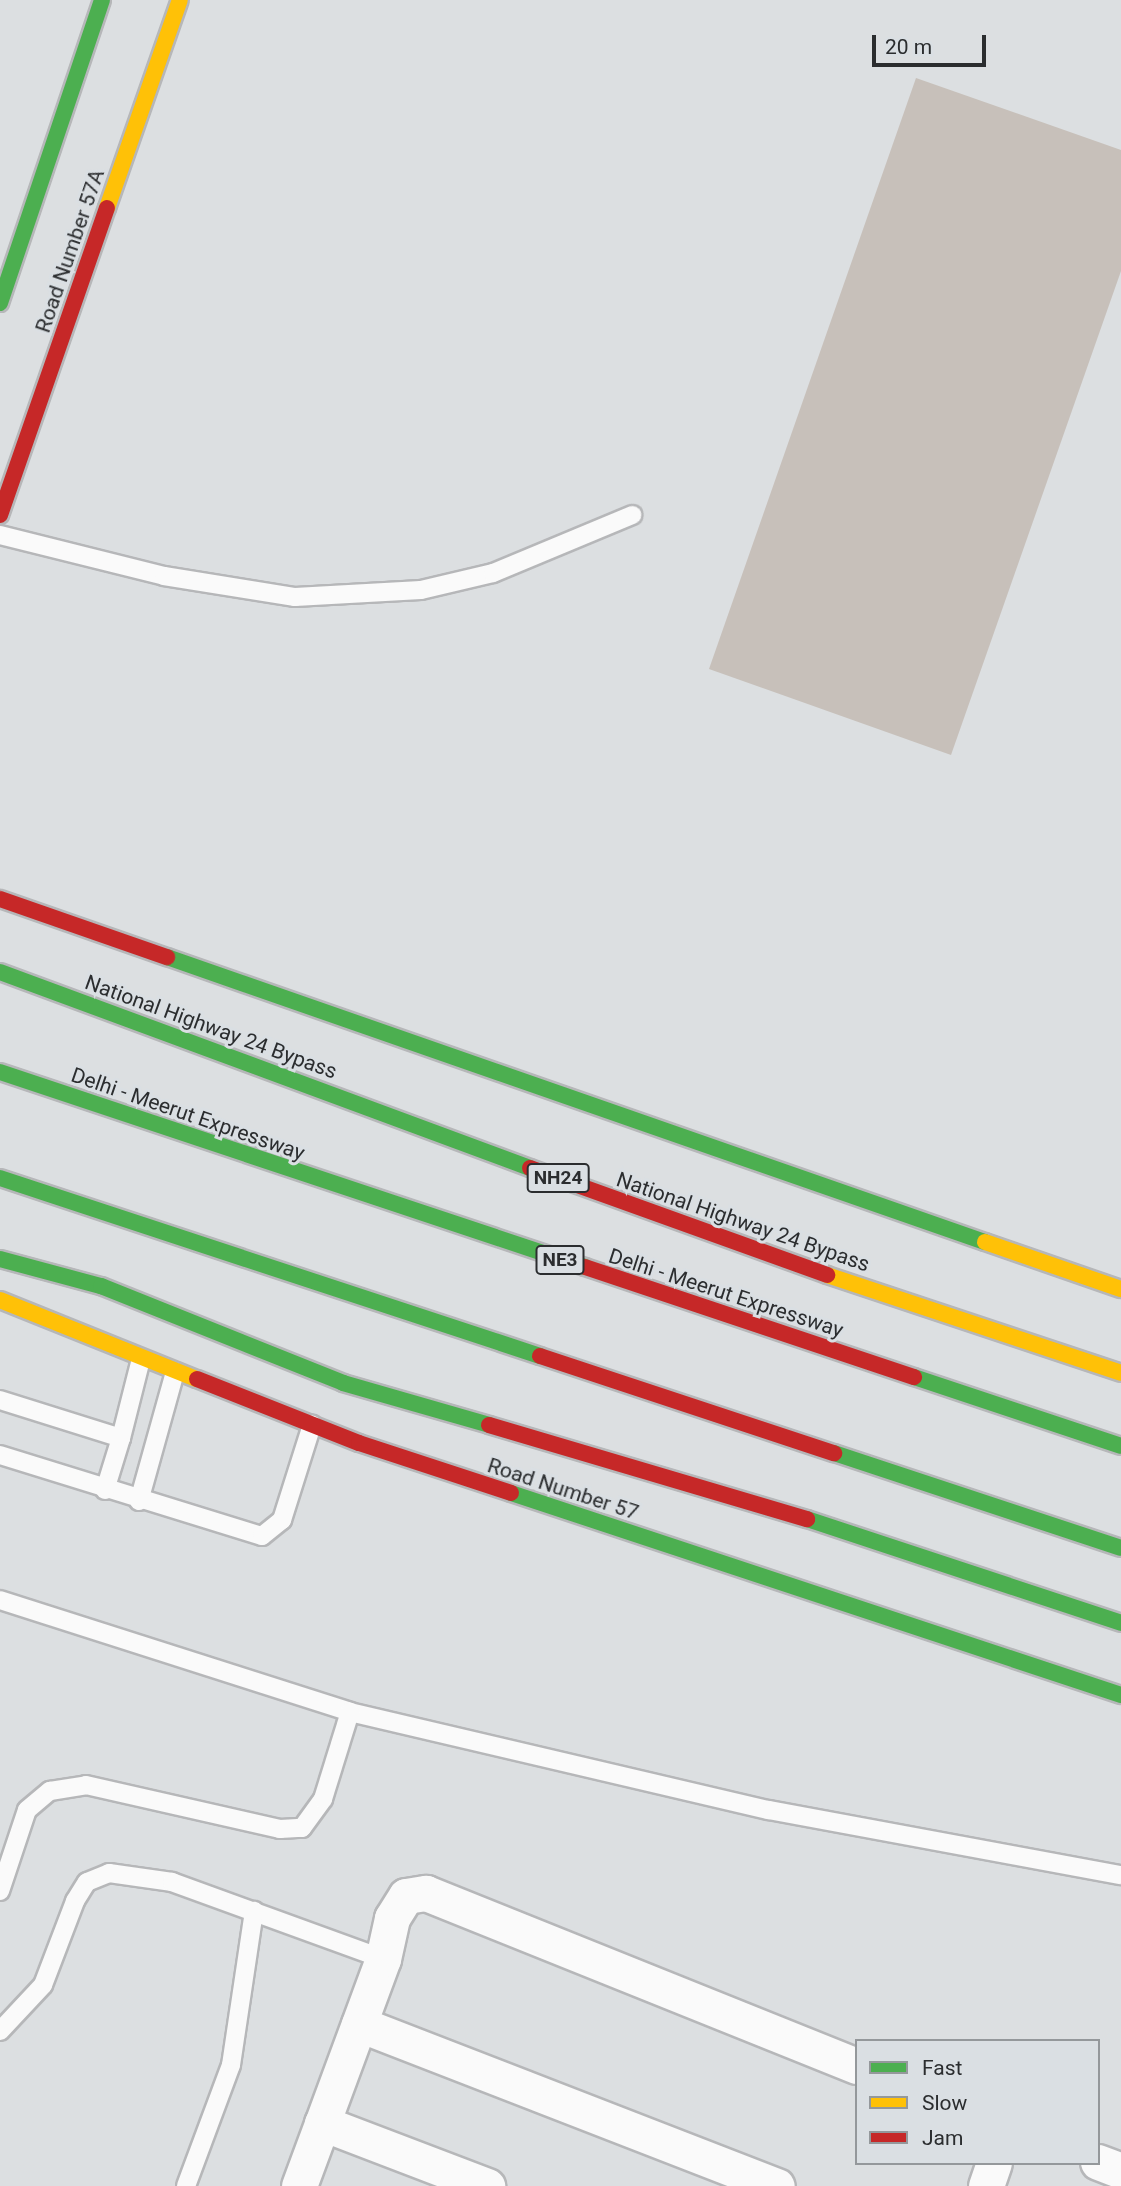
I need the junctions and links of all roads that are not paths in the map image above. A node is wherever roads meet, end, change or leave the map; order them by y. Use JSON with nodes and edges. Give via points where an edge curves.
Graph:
{"nodes":[{"id":1,"x":102,"y":0,"type":"edge"},
{"id":2,"x":180,"y":0,"type":"edge"},
{"id":3,"x":0,"y":303,"type":"edge"},
{"id":4,"x":0,"y":515,"type":"edge"},
{"id":5,"x":632,"y":515,"type":"dead end"},
{"id":6,"x":0,"y":535,"type":"edge"},
{"id":7,"x":0,"y":899,"type":"edge"},
{"id":8,"x":0,"y":972,"type":"edge"},
{"id":9,"x":0,"y":1072,"type":"edge"},
{"id":10,"x":0,"y":1178,"type":"edge"},
{"id":11,"x":0,"y":1259,"type":"edge"},
{"id":12,"x":1121,"y":1289,"type":"edge"},
{"id":13,"x":0,"y":1300,"type":"edge"},
{"id":14,"x":141,"y":1359,"type":"junction"},
{"id":15,"x":175,"y":1372,"type":"junction"},
{"id":16,"x":1121,"y":1373,"type":"edge"},
{"id":17,"x":0,"y":1400,"type":"edge"},
{"id":18,"x":312,"y":1425,"type":"junction"},
{"id":19,"x":121,"y":1438,"type":"junction"},
{"id":20,"x":1121,"y":1447,"type":"edge"},
{"id":21,"x":0,"y":1455,"type":"edge"},
{"id":22,"x":105,"y":1490,"type":"junction"},
{"id":23,"x":139,"y":1501,"type":"junction"},
{"id":24,"x":1121,"y":1548,"type":"edge"},
{"id":25,"x":0,"y":1600,"type":"edge"},
{"id":26,"x":1121,"y":1623,"type":"edge"},
{"id":27,"x":1121,"y":1695,"type":"edge"},
{"id":28,"x":350,"y":1712,"type":"junction"},
{"id":29,"x":1121,"y":1875,"type":"edge"},
{"id":30,"x":0,"y":1891,"type":"edge"},
{"id":31,"x":254,"y":1911,"type":"junction"},
{"id":32,"x":383,"y":1959,"type":"junction"},
{"id":33,"x":359,"y":2024,"type":"junction"},
{"id":34,"x":0,"y":2031,"type":"edge"},
{"id":35,"x":855,"y":2065,"type":"edge"},
{"id":36,"x":322,"y":2123,"type":"junction"},
{"id":37,"x":1100,"y":2163,"type":"edge"},
{"id":38,"x":993,"y":2165,"type":"edge"},
{"id":39,"x":1121,"y":2171,"type":"edge"},
{"id":40,"x":186,"y":2186,"type":"edge"},
{"id":41,"x":299,"y":2186,"type":"edge"},
{"id":42,"x":487,"y":2186,"type":"edge"},
{"id":43,"x":777,"y":2186,"type":"edge"},
{"id":44,"x":986,"y":2186,"type":"edge"}],
"edges":[{"from":1,"to":3,"type":"main road"},
{"from":2,"to":4,"type":"main road","name":"Road Number 57A"},
{"from":5,"to":6,"type":"lane","via":[[493,573],[421,590],[295,597],[164,576]]},
{"from":7,"to":12,"type":"main road"},
{"from":8,"to":16,"type":"main road","name":"National Highway 24 Bypass","number":"NH24","via":[[709,1235]]},
{"from":9,"to":20,"type":"main road","name":"Delhi - Meerut Expressway","number":"NE3"},
{"from":10,"to":24,"type":"main road"},
{"from":11,"to":26,"type":"main road","via":[[101,1286],[343,1383],[744,1498]]},
{"from":13,"to":14,"type":"main road","name":"Road Number 57"},
{"from":14,"to":15,"type":"main road","name":"Road Number 57"},
{"from":14,"to":19,"type":"lane"},
{"from":15,"to":18,"type":"main road","name":"Road Number 57"},
{"from":15,"to":23,"type":"lane"},
{"from":17,"to":19,"type":"lane"},
{"from":18,"to":23,"type":"lane","via":[[282,1520],[270,1534]]},
{"from":18,"to":27,"type":"main road","name":"Road Number 57"},
{"from":19,"to":22,"type":"lane"},
{"from":21,"to":22,"type":"lane"},
{"from":22,"to":23,"type":"lane"},
{"from":25,"to":28,"type":"lane"},
{"from":28,"to":29,"type":"lane","via":[[769,1810]]},
{"from":28,"to":30,"type":"lane","via":[[323,1799],[302,1828],[267,1827],[86,1785],[50,1791],[27,1810]]},
{"from":31,"to":32,"type":"lane"},
{"from":31,"to":34,"type":"lane","via":[[172,1882],[109,1873],[87,1882],[43,1985]]},
{"from":31,"to":40,"type":"lane","via":[[231,2065]]},
{"from":32,"to":33,"type":"street"},
{"from":32,"to":35,"type":"street","via":[[406,1896],[426,1893]]},
{"from":33,"to":36,"type":"street"},
{"from":33,"to":43,"type":"street"},
{"from":36,"to":41,"type":"street"},
{"from":36,"to":42,"type":"street"},
{"from":37,"to":39,"type":"street"},
{"from":38,"to":44,"type":"street"}]}
